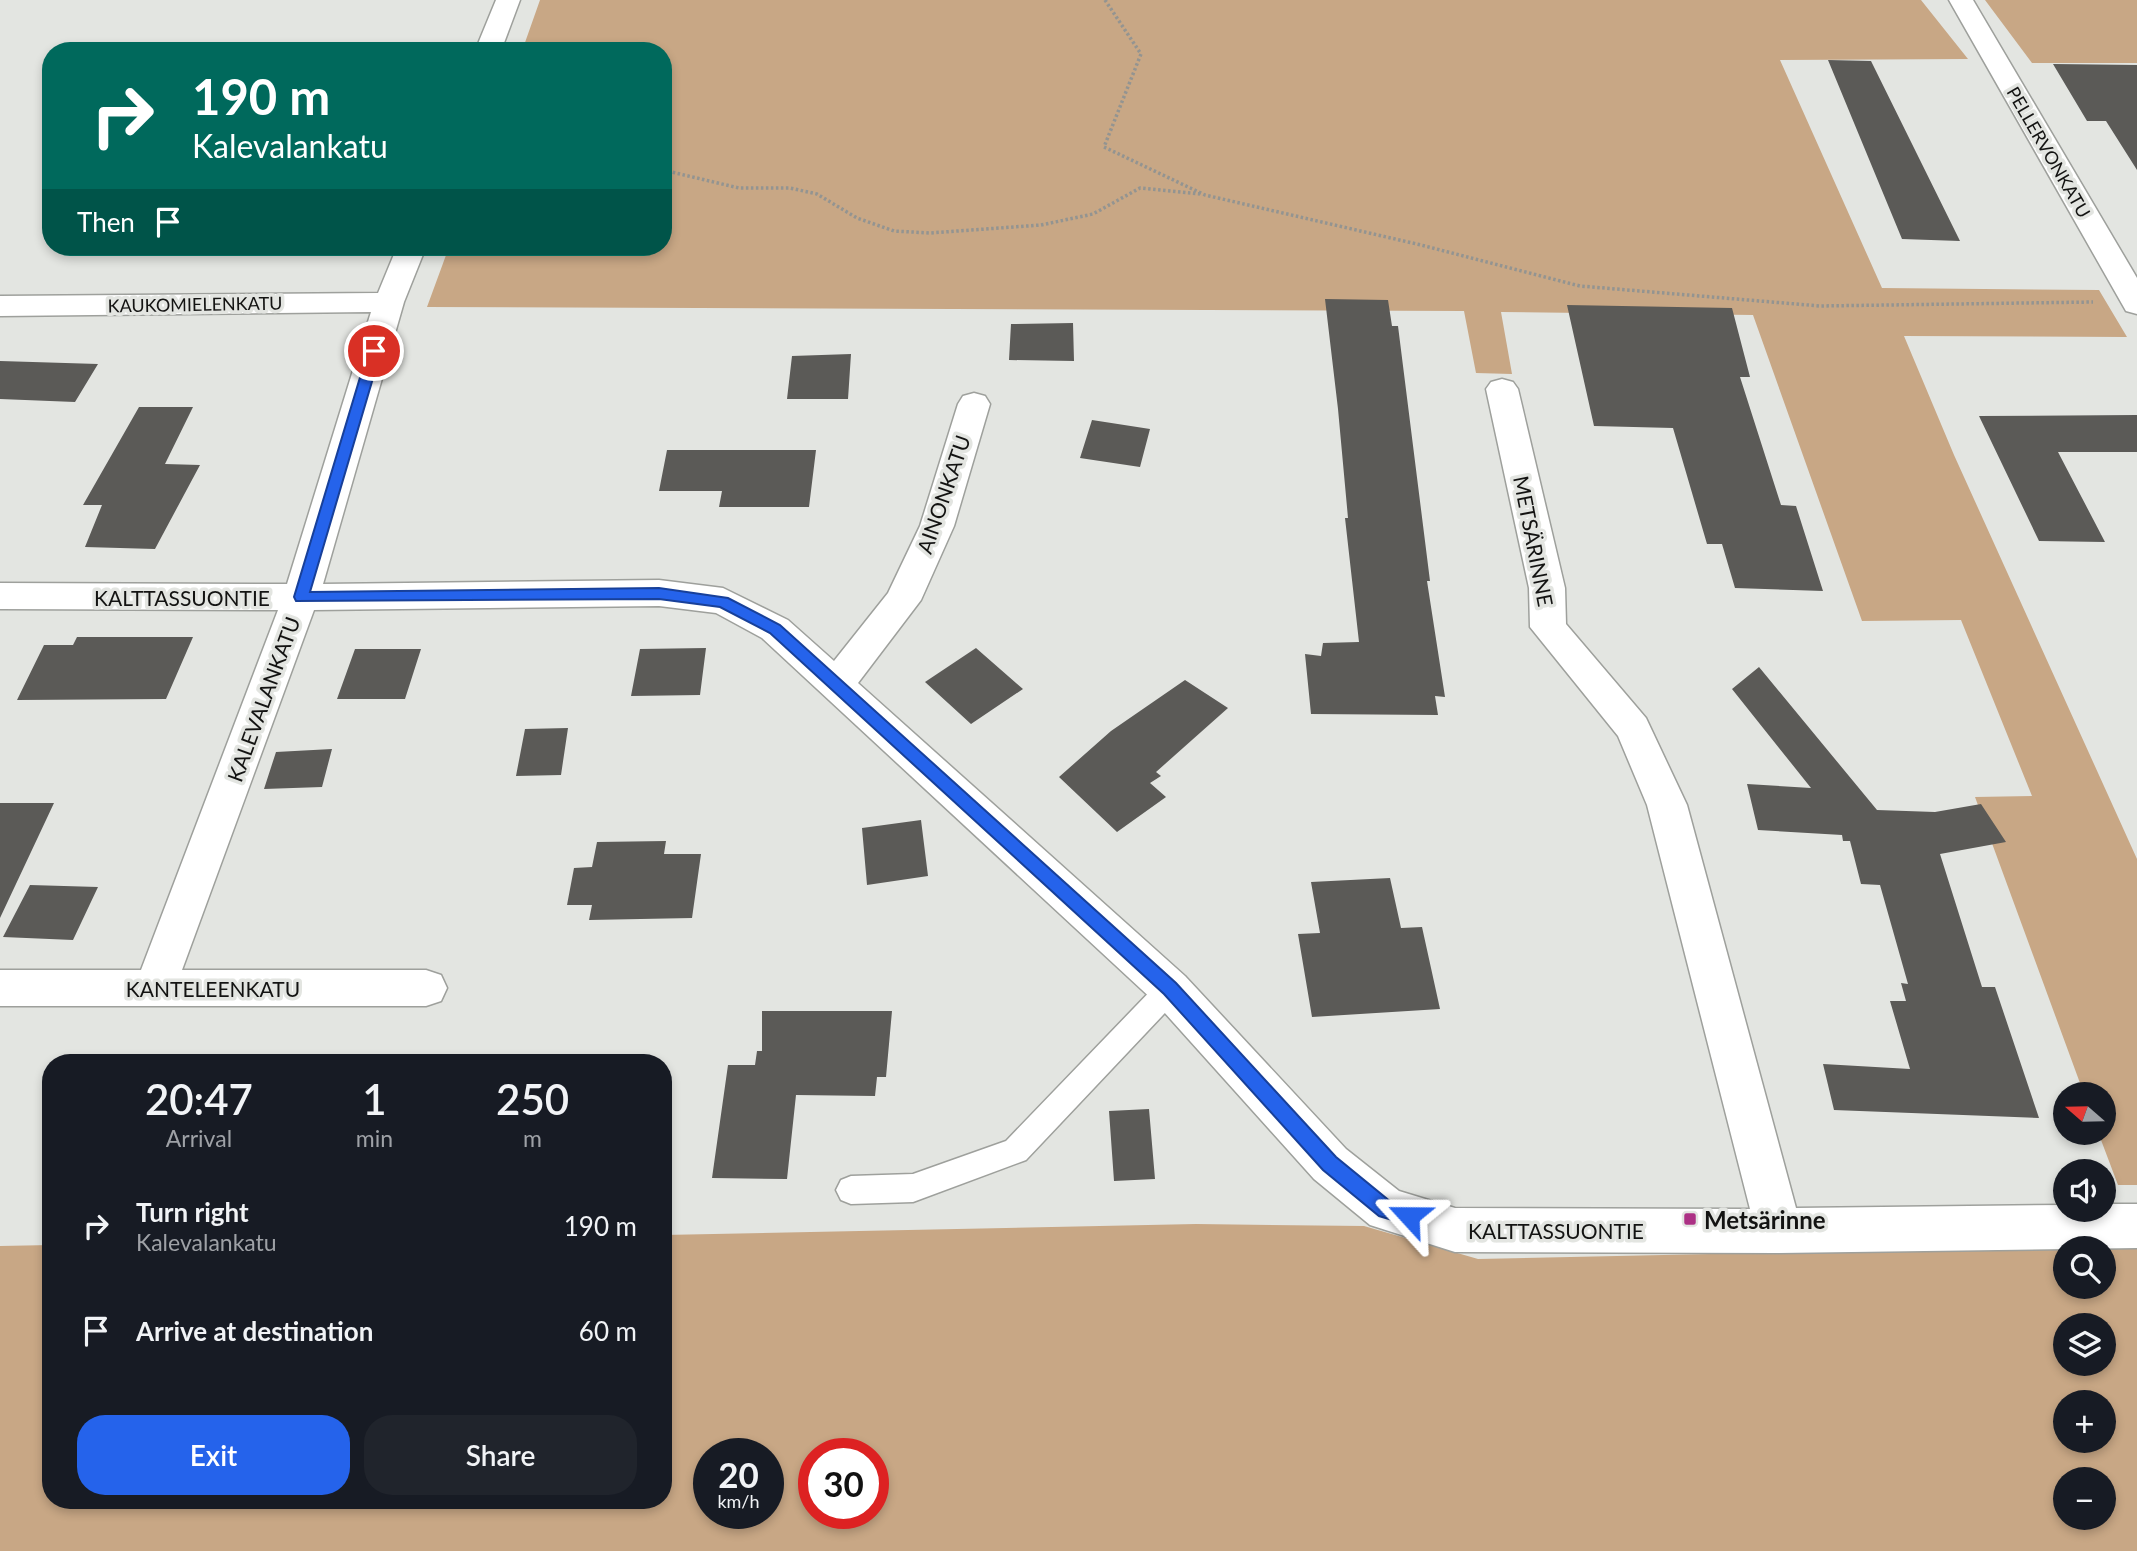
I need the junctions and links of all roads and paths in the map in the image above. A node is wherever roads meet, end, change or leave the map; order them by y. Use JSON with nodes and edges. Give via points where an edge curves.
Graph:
{"nodes":[{"id":1,"x":508,"y":0,"type":"edge"},
{"id":2,"x":1105,"y":0,"type":"edge"},
{"id":3,"x":1961,"y":0,"type":"edge"},
{"id":4,"x":492,"y":42,"type":"edge"},
{"id":5,"x":672,"y":172,"type":"edge"},
{"id":6,"x":1205,"y":195,"type":"junction"},
{"id":7,"x":407,"y":256,"type":"edge"},
{"id":8,"x":389,"y":302,"type":"junction"},
{"id":9,"x":2136,"y":302,"type":"edge"},
{"id":10,"x":0,"y":306,"type":"edge"},
{"id":11,"x":1502,"y":389,"type":"dead end"},
{"id":12,"x":974,"y":404,"type":"dead end"},
{"id":13,"x":0,"y":596,"type":"edge"},
{"id":14,"x":301,"y":597,"type":"junction"},
{"id":15,"x":836,"y":684,"type":"junction"},
{"id":16,"x":155,"y":987,"type":"junction"},
{"id":17,"x":0,"y":988,"type":"edge"},
{"id":18,"x":426,"y":988,"type":"dead end"},
{"id":19,"x":1170,"y":989,"type":"junction"},
{"id":20,"x":851,"y":1190,"type":"dead end"},
{"id":21,"x":2137,"y":1226,"type":"edge"},
{"id":22,"x":1779,"y":1231,"type":"junction"}],
"edges":[{"from":1,"to":4,"type":"street"},
{"from":2,"to":6,"type":"path","via":[[1141,54],[1104,147]]},
{"from":3,"to":9,"type":"street","name":"PELLERVONKATU"},
{"from":5,"to":6,"type":"path","via":[[739,188],[790,188],[817,194],[857,218],[894,231],[930,233],[1041,225],[1093,214],[1140,188]]},
{"from":6,"to":9,"type":"path","via":[[1580,286],[1820,306]]},
{"from":7,"to":8,"type":"street","name":"KALEVALANKATU"},
{"from":8,"to":10,"type":"street","name":"KAUKOMIELENKATU"},
{"from":8,"to":14,"type":"street","name":"KALEVALANKATU"},
{"from":11,"to":22,"type":"street","name":"METSÄRINNE","via":[[1547,588],[1548,627],[1633,728],[1667,805]]},
{"from":12,"to":15,"type":"street","name":"AINONKATU","via":[[937,526],[903,600]]},
{"from":13,"to":14,"type":"street","name":"KALTTASSUONTIE"},
{"from":14,"to":15,"type":"street","name":"KALTTASSUONTIE","via":[[659,593],[723,601],[775,629]]},
{"from":14,"to":16,"type":"street","name":"KALEVALANKATU"},
{"from":15,"to":19,"type":"street","name":"KALTTASSUONTIE"},
{"from":16,"to":17,"type":"street","name":"KANTELEENKATU"},
{"from":16,"to":18,"type":"street","name":"KANTELEENKATU"},
{"from":19,"to":20,"type":"lane","via":[[1016,1151],[913,1188]]},
{"from":19,"to":22,"type":"street","name":"KALTTASSUONTIE","via":[[1330,1164],[1386,1209],[1455,1230]]},
{"from":21,"to":22,"type":"street","name":"KALTTASSUONTIE"}]}
